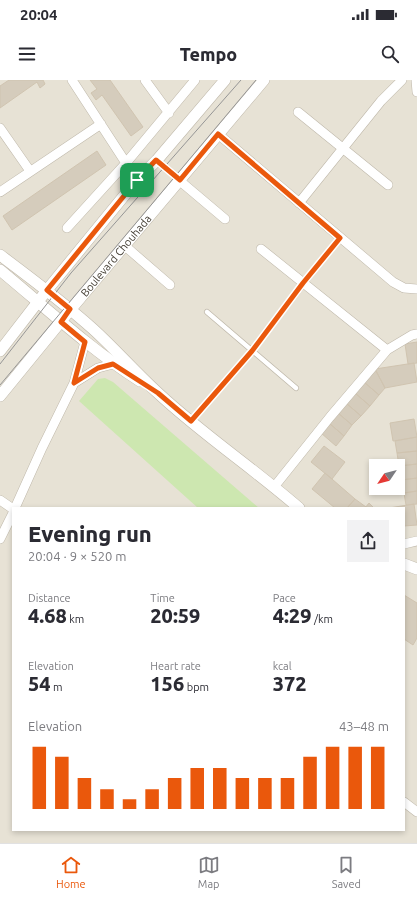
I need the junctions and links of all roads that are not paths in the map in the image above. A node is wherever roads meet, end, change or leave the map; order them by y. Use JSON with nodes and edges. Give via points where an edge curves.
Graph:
{"nodes":[{"id":1,"x":72,"y":80,"type":"edge"},
{"id":2,"x":145,"y":80,"type":"edge"},
{"id":3,"x":195,"y":80,"type":"edge"},
{"id":4,"x":225,"y":80,"type":"edge"},
{"id":5,"x":264,"y":80,"type":"edge"},
{"id":6,"x":402,"y":80,"type":"edge"},
{"id":7,"x":416,"y":80,"type":"edge"},
{"id":8,"x":417,"y":92,"type":"edge"},
{"id":9,"x":298,"y":112,"type":"dead end"},
{"id":10,"x":169,"y":113,"type":"junction"},
{"id":11,"x":101,"y":124,"type":"junction"},
{"id":12,"x":0,"y":128,"type":"edge"},
{"id":13,"x":218,"y":134,"type":"junction"},
{"id":14,"x":343,"y":149,"type":"junction"},
{"id":15,"x":126,"y":163,"type":"junction"},
{"id":16,"x":30,"y":171,"type":"junction"},
{"id":17,"x":137,"y":180,"type":"junction"},
{"id":18,"x":180,"y":180,"type":"junction"},
{"id":19,"x":388,"y":185,"type":"dead end"},
{"id":20,"x":0,"y":192,"type":"edge"},
{"id":21,"x":299,"y":203,"type":"junction"},
{"id":22,"x":225,"y":219,"type":"dead end"},
{"id":23,"x":67,"y":228,"type":"dead end"},
{"id":24,"x":340,"y":238,"type":"junction"},
{"id":25,"x":125,"y":246,"type":"junction"},
{"id":26,"x":261,"y":249,"type":"dead end"},
{"id":27,"x":0,"y":255,"type":"edge"},
{"id":28,"x":0,"y":270,"type":"edge"},
{"id":29,"x":303,"y":283,"type":"junction"},
{"id":30,"x":170,"y":285,"type":"dead end"},
{"id":31,"x":417,"y":289,"type":"edge"},
{"id":32,"x":47,"y":290,"type":"junction"},
{"id":33,"x":39,"y":302,"type":"junction"},
{"id":34,"x":70,"y":309,"type":"junction"},
{"id":35,"x":207,"y":312,"type":"dead end"},
{"id":36,"x":61,"y":322,"type":"junction"},
{"id":37,"x":417,"y":334,"type":"edge"},
{"id":38,"x":85,"y":342,"type":"junction"},
{"id":39,"x":387,"y":350,"type":"junction"},
{"id":40,"x":0,"y":351,"type":"edge"},
{"id":41,"x":252,"y":351,"type":"junction"},
{"id":42,"x":113,"y":364,"type":"junction"},
{"id":43,"x":74,"y":383,"type":"junction"},
{"id":44,"x":296,"y":388,"type":"dead end"},
{"id":45,"x":158,"y":393,"type":"junction"},
{"id":46,"x":0,"y":396,"type":"edge"},
{"id":47,"x":191,"y":421,"type":"junction"},
{"id":48,"x":274,"y":487,"type":"junction"},
{"id":49,"x":0,"y":500,"type":"edge"},
{"id":50,"x":15,"y":507,"type":"edge"},
{"id":51,"x":298,"y":507,"type":"edge"},
{"id":52,"x":12,"y":508,"type":"edge"},
{"id":53,"x":12,"y":515,"type":"edge"},
{"id":54,"x":0,"y":539,"type":"edge"},
{"id":55,"x":417,"y":541,"type":"edge"},
{"id":56,"x":405,"y":544,"type":"edge"},
{"id":57,"x":405,"y":564,"type":"edge"},
{"id":58,"x":417,"y":569,"type":"edge"},
{"id":59,"x":405,"y":803,"type":"edge"},
{"id":60,"x":417,"y":812,"type":"edge"}],
"edges":[{"from":1,"to":11,"type":"street"},
{"from":2,"to":10,"type":"street"},
{"from":3,"to":10,"type":"street"},
{"from":4,"to":17,"type":"street"},
{"from":5,"to":13,"type":"street","name":"Boulevard Chouhada"},
{"from":6,"to":14,"type":"street","via":[[381,101]]},
{"from":7,"to":8,"type":"street"},
{"from":9,"to":14,"type":"street"},
{"from":10,"to":15,"type":"street"},
{"from":11,"to":15,"type":"street"},
{"from":11,"to":16,"type":"street"},
{"from":12,"to":16,"type":"street"},
{"from":13,"to":18,"type":"street","name":"Boulevard Chouhada"},
{"from":13,"to":21,"type":"street"},
{"from":14,"to":19,"type":"street"},
{"from":14,"to":21,"type":"street"},
{"from":15,"to":17,"type":"street"},
{"from":15,"to":23,"type":"street"},
{"from":16,"to":20,"type":"street"},
{"from":17,"to":32,"type":"street"},
{"from":18,"to":22,"type":"street"},
{"from":18,"to":25,"type":"street","name":"Boulevard Chouhada"},
{"from":21,"to":24,"type":"street"},
{"from":24,"to":29,"type":"lane"},
{"from":24,"to":31,"type":"street","via":[[393,282],[404,288]]},
{"from":25,"to":30,"type":"street"},
{"from":25,"to":34,"type":"street","name":"Boulevard Chouhada"},
{"from":26,"to":29,"type":"street"},
{"from":27,"to":32,"type":"street"},
{"from":28,"to":33,"type":"street"},
{"from":29,"to":39,"type":"street"},
{"from":29,"to":41,"type":"lane"},
{"from":32,"to":33,"type":"street"},
{"from":32,"to":34,"type":"street"},
{"from":33,"to":36,"type":"street"},
{"from":33,"to":40,"type":"street"},
{"from":34,"to":36,"type":"street","name":"Boulevard Chouhada"},
{"from":34,"to":45,"type":"street"},
{"from":35,"to":41,"type":"lane"},
{"from":36,"to":38,"type":"street"},
{"from":36,"to":46,"type":"street","name":"Boulevard Chouhada"},
{"from":37,"to":39,"type":"street"},
{"from":38,"to":42,"type":"street"},
{"from":38,"to":43,"type":"street"},
{"from":39,"to":48,"type":"street"},
{"from":41,"to":44,"type":"lane"},
{"from":41,"to":47,"type":"lane"},
{"from":42,"to":43,"type":"street","via":[[98,368]]},
{"from":42,"to":45,"type":"street"},
{"from":43,"to":50,"type":"street"},
{"from":45,"to":47,"type":"street"},
{"from":47,"to":48,"type":"street"},
{"from":48,"to":51,"type":"street"},
{"from":49,"to":52,"type":"street"},
{"from":53,"to":54,"type":"street"},
{"from":55,"to":56,"type":"street"},
{"from":57,"to":58,"type":"street"},
{"from":59,"to":60,"type":"street"}]}
